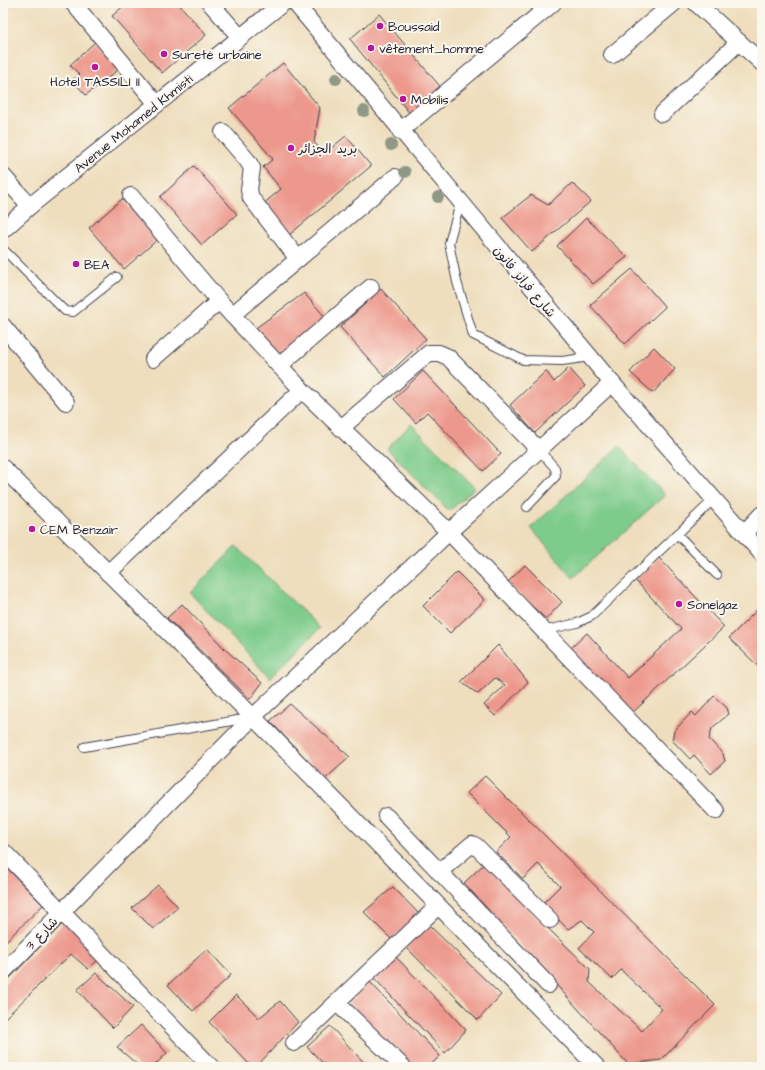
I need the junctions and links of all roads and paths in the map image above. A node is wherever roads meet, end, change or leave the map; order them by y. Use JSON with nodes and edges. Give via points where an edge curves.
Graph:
{"nodes":[{"id":1,"x":210,"y":3,"type":"edge"},
{"id":2,"x":295,"y":3,"type":"edge"},
{"id":3,"x":553,"y":3,"type":"edge"},
{"id":4,"x":674,"y":3,"type":"edge"},
{"id":5,"x":696,"y":3,"type":"edge"},
{"id":6,"x":76,"y":4,"type":"edge"},
{"id":7,"x":275,"y":5,"type":"edge"},
{"id":8,"x":240,"y":36,"type":"junction"},
{"id":9,"x":739,"y":42,"type":"junction"},
{"id":10,"x":612,"y":55,"type":"dead end"},
{"id":11,"x":762,"y":63,"type":"edge"},
{"id":12,"x":157,"y":104,"type":"junction"},
{"id":13,"x":662,"y":114,"type":"dead end"},
{"id":14,"x":400,"y":131,"type":"junction"},
{"id":15,"x":223,"y":132,"type":"dead end"},
{"id":16,"x":3,"y":176,"type":"edge"},
{"id":17,"x":395,"y":177,"type":"dead end"},
{"id":18,"x":131,"y":196,"type":"dead end"},
{"id":19,"x":460,"y":203,"type":"junction"},
{"id":20,"x":30,"y":206,"type":"junction"},
{"id":21,"x":3,"y":230,"type":"edge"},
{"id":22,"x":3,"y":249,"type":"edge"},
{"id":23,"x":298,"y":259,"type":"junction"},
{"id":24,"x":118,"y":277,"type":"dead end"},
{"id":25,"x":371,"y":287,"type":"dead end"},
{"id":26,"x":218,"y":301,"type":"junction"},
{"id":27,"x":232,"y":316,"type":"junction"},
{"id":28,"x":3,"y":326,"type":"edge"},
{"id":29,"x":590,"y":357,"type":"junction"},
{"id":30,"x":153,"y":359,"type":"dead end"},
{"id":31,"x":279,"y":366,"type":"junction"},
{"id":32,"x":612,"y":383,"type":"junction"},
{"id":33,"x":302,"y":390,"type":"junction"},
{"id":34,"x":66,"y":402,"type":"dead end"},
{"id":35,"x":341,"y":428,"type":"junction"},
{"id":36,"x":539,"y":450,"type":"junction"},
{"id":37,"x":3,"y":468,"type":"edge"},
{"id":38,"x":714,"y":499,"type":"junction"},
{"id":39,"x":527,"y":507,"type":"dead end"},
{"id":40,"x":762,"y":514,"type":"edge"},
{"id":41,"x":449,"y":532,"type":"junction"},
{"id":42,"x":744,"y":533,"type":"junction"},
{"id":43,"x":677,"y":534,"type":"junction"},
{"id":44,"x":762,"y":554,"type":"edge"},
{"id":45,"x":108,"y":573,"type":"junction"},
{"id":46,"x":717,"y":576,"type":"dead end"},
{"id":47,"x":543,"y":631,"type":"junction"},
{"id":48,"x":254,"y":718,"type":"junction"},
{"id":49,"x":84,"y":747,"type":"dead end"},
{"id":50,"x":716,"y":811,"type":"dead end"},
{"id":51,"x":386,"y":816,"type":"dead end"},
{"id":52,"x":3,"y":851,"type":"edge"},
{"id":53,"x":439,"y":872,"type":"junction"},
{"id":54,"x":468,"y":901,"type":"junction"},
{"id":55,"x":438,"y":906,"type":"junction"},
{"id":56,"x":62,"y":912,"type":"junction"},
{"id":57,"x":450,"y":918,"type":"junction"},
{"id":58,"x":550,"y":920,"type":"dead end"},
{"id":59,"x":3,"y":972,"type":"edge"},
{"id":60,"x":548,"y":986,"type":"dead end"},
{"id":61,"x":337,"y":1003,"type":"junction"},
{"id":62,"x":294,"y":1043,"type":"dead end"},
{"id":63,"x":210,"y":1067,"type":"edge"},
{"id":64,"x":404,"y":1067,"type":"edge"},
{"id":65,"x":597,"y":1067,"type":"edge"}],
"edges":[{"from":1,"to":8,"type":"street"},
{"from":2,"to":14,"type":"street","name":"شارع فرانز فانون"},
{"from":3,"to":14,"type":"street"},
{"from":4,"to":10,"type":"street"},
{"from":5,"to":9,"type":"street"},
{"from":6,"to":12,"type":"street"},
{"from":7,"to":8,"type":"street","name":"Avenue Mohamed Khmisti"},
{"from":8,"to":12,"type":"street","name":"Avenue Mohamed Khmisti"},
{"from":9,"to":11,"type":"street"},
{"from":9,"to":13,"type":"street"},
{"from":12,"to":20,"type":"street","name":"Avenue Mohamed Khmisti"},
{"from":14,"to":19,"type":"street","name":"شارع فرانز فانون"},
{"from":15,"to":23,"type":"street","via":[[252,168],[249,190],[251,198]]},
{"from":16,"to":20,"type":"street"},
{"from":17,"to":23,"type":"street"},
{"from":18,"to":26,"type":"street"},
{"from":19,"to":29,"type":"street","name":"شارع فرانز فانون"},
{"from":19,"to":29,"type":"lane","via":[[449,244],[473,335],[523,360],[562,361]]},
{"from":20,"to":21,"type":"street","name":"Avenue Mohamed Khmisti"},
{"from":22,"to":24,"type":"lane","via":[[65,312],[72,312]]},
{"from":23,"to":27,"type":"street"},
{"from":25,"to":31,"type":"street"},
{"from":26,"to":27,"type":"street"},
{"from":26,"to":30,"type":"street"},
{"from":27,"to":31,"type":"street"},
{"from":28,"to":34,"type":"street"},
{"from":29,"to":32,"type":"street","name":"شارع فرانز فانون"},
{"from":31,"to":33,"type":"street"},
{"from":32,"to":36,"type":"street","name":"شارع 3"},
{"from":32,"to":38,"type":"street","name":"شارع فرانز فانون"},
{"from":33,"to":35,"type":"street"},
{"from":33,"to":45,"type":"street"},
{"from":35,"to":36,"type":"street","via":[[430,353],[439,353],[448,357]]},
{"from":35,"to":41,"type":"street"},
{"from":36,"to":39,"type":"lane","via":[[556,468],[556,476]]},
{"from":36,"to":41,"type":"street","name":"شارع 3"},
{"from":37,"to":45,"type":"street"},
{"from":38,"to":42,"type":"street","name":"شارع فرانز فانون"},
{"from":38,"to":43,"type":"lane"},
{"from":40,"to":42,"type":"street"},
{"from":41,"to":47,"type":"street"},
{"from":41,"to":48,"type":"street","name":"شارع 3"},
{"from":42,"to":44,"type":"street","name":"شارع فرانز فانون"},
{"from":43,"to":46,"type":"lane"},
{"from":43,"to":47,"type":"lane","via":[[592,616],[577,624]]},
{"from":45,"to":48,"type":"street"},
{"from":47,"to":50,"type":"street"},
{"from":48,"to":49,"type":"lane"},
{"from":48,"to":55,"type":"street"},
{"from":48,"to":56,"type":"street","name":"شارع 3"},
{"from":51,"to":53,"type":"street"},
{"from":52,"to":56,"type":"street"},
{"from":53,"to":54,"type":"street"},
{"from":53,"to":58,"type":"street","via":[[472,844]]},
{"from":54,"to":57,"type":"street"},
{"from":54,"to":60,"type":"street"},
{"from":55,"to":57,"type":"street"},
{"from":55,"to":61,"type":"street"},
{"from":56,"to":59,"type":"street","name":"شارع 3"},
{"from":56,"to":63,"type":"street"},
{"from":57,"to":65,"type":"street"},
{"from":61,"to":62,"type":"street"},
{"from":61,"to":64,"type":"street"}]}
